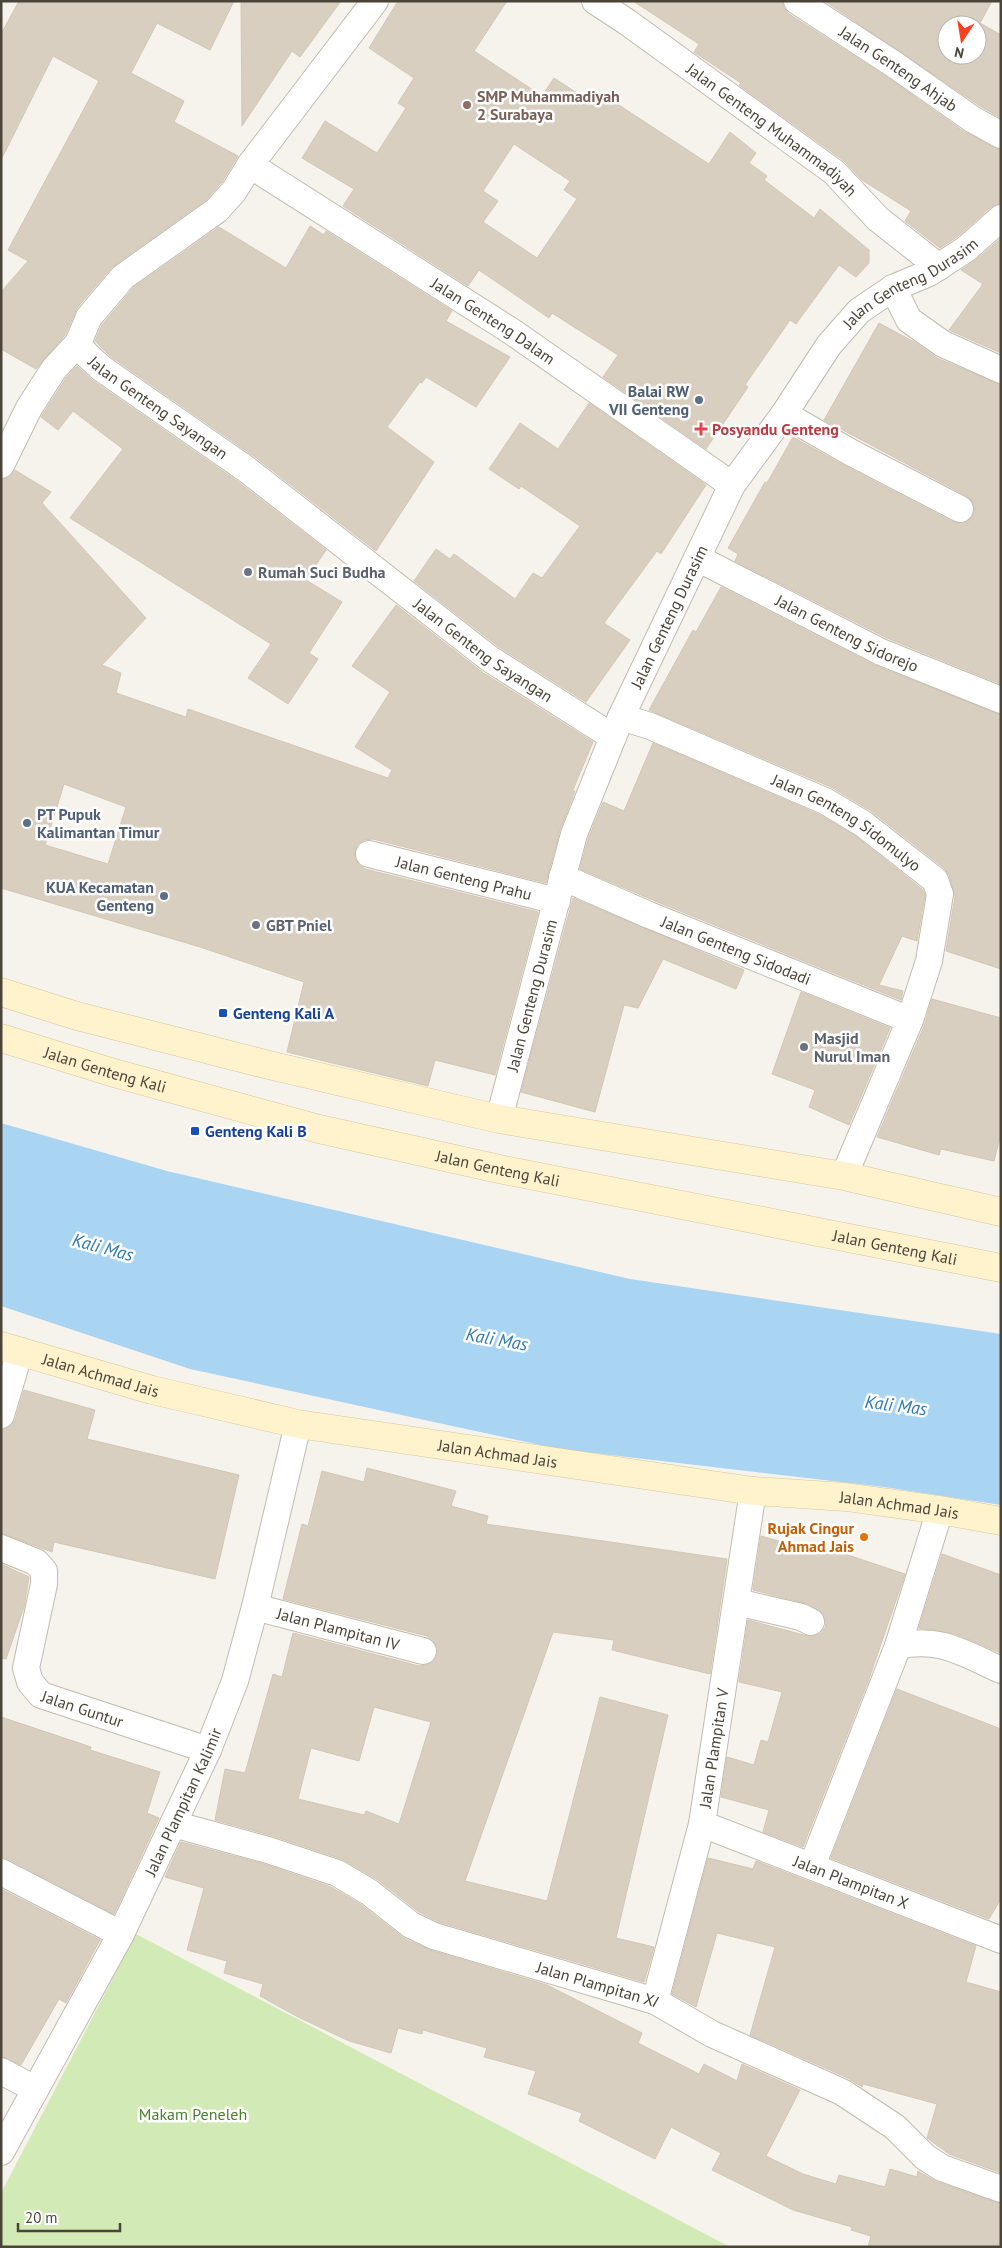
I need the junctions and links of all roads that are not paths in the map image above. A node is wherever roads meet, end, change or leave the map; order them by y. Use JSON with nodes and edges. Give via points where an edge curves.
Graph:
{"nodes":[{"id":1,"x":375,"y":1,"type":"edge"},
{"id":2,"x":595,"y":1,"type":"edge"},
{"id":3,"x":797,"y":1,"type":"edge"},
{"id":4,"x":1001,"y":136,"type":"edge"},
{"id":5,"x":250,"y":165,"type":"junction"},
{"id":6,"x":1001,"y":218,"type":"edge"},
{"id":7,"x":939,"y":267,"type":"junction"},
{"id":8,"x":893,"y":288,"type":"junction"},
{"id":9,"x":78,"y":343,"type":"junction"},
{"id":10,"x":1001,"y":370,"type":"edge"},
{"id":11,"x":784,"y":414,"type":"junction"},
{"id":12,"x":1,"y":465,"type":"edge"},
{"id":13,"x":732,"y":485,"type":"junction"},
{"id":14,"x":960,"y":509,"type":"dead end"},
{"id":15,"x":697,"y":558,"type":"junction"},
{"id":16,"x":1001,"y":700,"type":"edge"},
{"id":17,"x":617,"y":727,"type":"junction"},
{"id":18,"x":369,"y":854,"type":"dead end"},
{"id":19,"x":560,"y":889,"type":"junction"},
{"id":20,"x":1,"y":992,"type":"edge"},
{"id":21,"x":910,"y":1020,"type":"junction"},
{"id":22,"x":1,"y":1038,"type":"edge"},
{"id":23,"x":499,"y":1119,"type":"junction"},
{"id":24,"x":844,"y":1176,"type":"junction"},
{"id":25,"x":1001,"y":1212,"type":"edge"},
{"id":26,"x":1001,"y":1268,"type":"edge"},
{"id":27,"x":11,"y":1349,"type":"edge"},
{"id":28,"x":1,"y":1415,"type":"edge"},
{"id":29,"x":298,"y":1424,"type":"junction"},
{"id":30,"x":753,"y":1491,"type":"junction"},
{"id":31,"x":940,"y":1510,"type":"junction"},
{"id":32,"x":1001,"y":1521,"type":"edge"},
{"id":33,"x":1,"y":1548,"type":"edge"},
{"id":34,"x":737,"y":1602,"type":"junction"},
{"id":35,"x":255,"y":1607,"type":"junction"},
{"id":36,"x":811,"y":1622,"type":"dead end"},
{"id":37,"x":898,"y":1646,"type":"junction"},
{"id":38,"x":423,"y":1651,"type":"dead end"},
{"id":39,"x":1001,"y":1670,"type":"edge"},
{"id":40,"x":208,"y":1750,"type":"junction"},
{"id":41,"x":173,"y":1824,"type":"junction"},
{"id":42,"x":702,"y":1824,"type":"junction"},
{"id":43,"x":812,"y":1866,"type":"junction"},
{"id":44,"x":1,"y":1872,"type":"edge"},
{"id":45,"x":121,"y":1934,"type":"junction"},
{"id":46,"x":1001,"y":1940,"type":"edge"},
{"id":47,"x":655,"y":2001,"type":"junction"},
{"id":48,"x":1,"y":2071,"type":"edge"},
{"id":49,"x":35,"y":2089,"type":"junction"},
{"id":50,"x":1,"y":2152,"type":"edge"},
{"id":51,"x":1001,"y":2189,"type":"edge"}],
"edges":[{"from":1,"to":5,"type":"street","name":"Jalan Genteng Sayangan"},
{"from":2,"to":7,"type":"street","name":"Jalan Genteng Muhammadiyah","via":[[834,172],[878,219]]},
{"from":3,"to":4,"type":"street","name":"Jalan Genteng Ahjab"},
{"from":5,"to":9,"type":"street","name":"Jalan Genteng Sayangan","via":[[217,210],[124,277],[89,317]]},
{"from":5,"to":13,"type":"street","name":"Jalan Genteng Dalam","via":[[511,331]]},
{"from":6,"to":7,"type":"street","name":"Jalan Genteng Durasim","via":[[966,250]]},
{"from":7,"to":8,"type":"street","name":"Jalan Genteng Durasim"},
{"from":8,"to":10,"type":"street","via":[[909,320],[943,344]]},
{"from":8,"to":11,"type":"street","name":"Jalan Genteng Durasim","via":[[859,311],[829,345]]},
{"from":9,"to":12,"type":"street","via":[[54,369],[29,408]]},
{"from":9,"to":17,"type":"street","name":"Jalan Genteng Sayangan","via":[[101,368],[246,469],[490,659]]},
{"from":11,"to":13,"type":"street","name":"Jalan Genteng Durasim"},
{"from":11,"to":14,"type":"street"},
{"from":13,"to":15,"type":"street","name":"Jalan Genteng Durasim"},
{"from":15,"to":16,"type":"street","name":"Jalan Genteng Sidorejo","via":[[881,652]]},
{"from":15,"to":17,"type":"street","name":"Jalan Genteng Durasim"},
{"from":17,"to":19,"type":"street","name":"Jalan Genteng Durasim","via":[[574,834]]},
{"from":17,"to":21,"type":"street","name":"Jalan Genteng Sidomulyo","via":[[650,726],[825,801],[862,824],[935,880],[940,894],[929,961]]},
{"from":18,"to":19,"type":"street","name":"Jalan Genteng Prahu"},
{"from":19,"to":21,"type":"street","name":"Jalan Genteng Sidodadi","via":[[649,915]]},
{"from":19,"to":23,"type":"street","name":"Jalan Genteng Durasim"},
{"from":20,"to":23,"type":"main road","via":[[125,1028]]},
{"from":21,"to":24,"type":"street","name":"Jalan Genteng Sidomulyo"},
{"from":22,"to":26,"type":"main road","name":"Jalan Genteng Kali","via":[[114,1073],[320,1129],[499,1169]]},
{"from":23,"to":24,"type":"main road"},
{"from":24,"to":25,"type":"main road"},
{"from":27,"to":28,"type":"street"},
{"from":27,"to":29,"type":"main road","name":"Jalan Achmad Jais","via":[[152,1390]]},
{"from":29,"to":30,"type":"main road","name":"Jalan Achmad Jais"},
{"from":29,"to":35,"type":"street","name":"Jalan Plampitan Kalimir"},
{"from":30,"to":31,"type":"main road","name":"Jalan Achmad Jais","via":[[846,1497]]},
{"from":30,"to":34,"type":"street","name":"Jalan Plampitan V"},
{"from":31,"to":32,"type":"main road","name":"Jalan Achmad Jais"},
{"from":31,"to":37,"type":"street"},
{"from":33,"to":40,"type":"street","name":"Jalan Guntur","via":[[36,1562],[44,1571],[26,1668],[30,1682],[41,1695]]},
{"from":34,"to":36,"type":"street"},
{"from":34,"to":42,"type":"street","name":"Jalan Plampitan V"},
{"from":35,"to":38,"type":"street","name":"Jalan Plampitan IV"},
{"from":35,"to":40,"type":"street","name":"Jalan Plampitan Kalimir","via":[[235,1681]]},
{"from":37,"to":39,"type":"street","via":[[915,1642],[940,1643]]},
{"from":37,"to":43,"type":"street"},
{"from":40,"to":41,"type":"street","name":"Jalan Plampitan Kalimir"},
{"from":41,"to":45,"type":"street","name":"Jalan Plampitan Kalimir"},
{"from":41,"to":47,"type":"street","name":"Jalan Plampitan XI","via":[[338,1873],[369,1892],[411,1925],[434,1936]]},
{"from":42,"to":43,"type":"street","name":"Jalan Plampitan X"},
{"from":42,"to":47,"type":"street","name":"Jalan Plampitan V"},
{"from":43,"to":46,"type":"street","name":"Jalan Plampitan X"},
{"from":44,"to":45,"type":"street"},
{"from":45,"to":49,"type":"street","name":"Jalan Plampitan Kalimir"},
{"from":47,"to":51,"type":"street","name":"Jalan Plampitan XI","via":[[712,2034],[842,2092],[894,2127],[925,2157],[942,2168]]},
{"from":48,"to":49,"type":"street"},
{"from":49,"to":50,"type":"street","name":"Jalan Plampitan Kalimir"}]}
